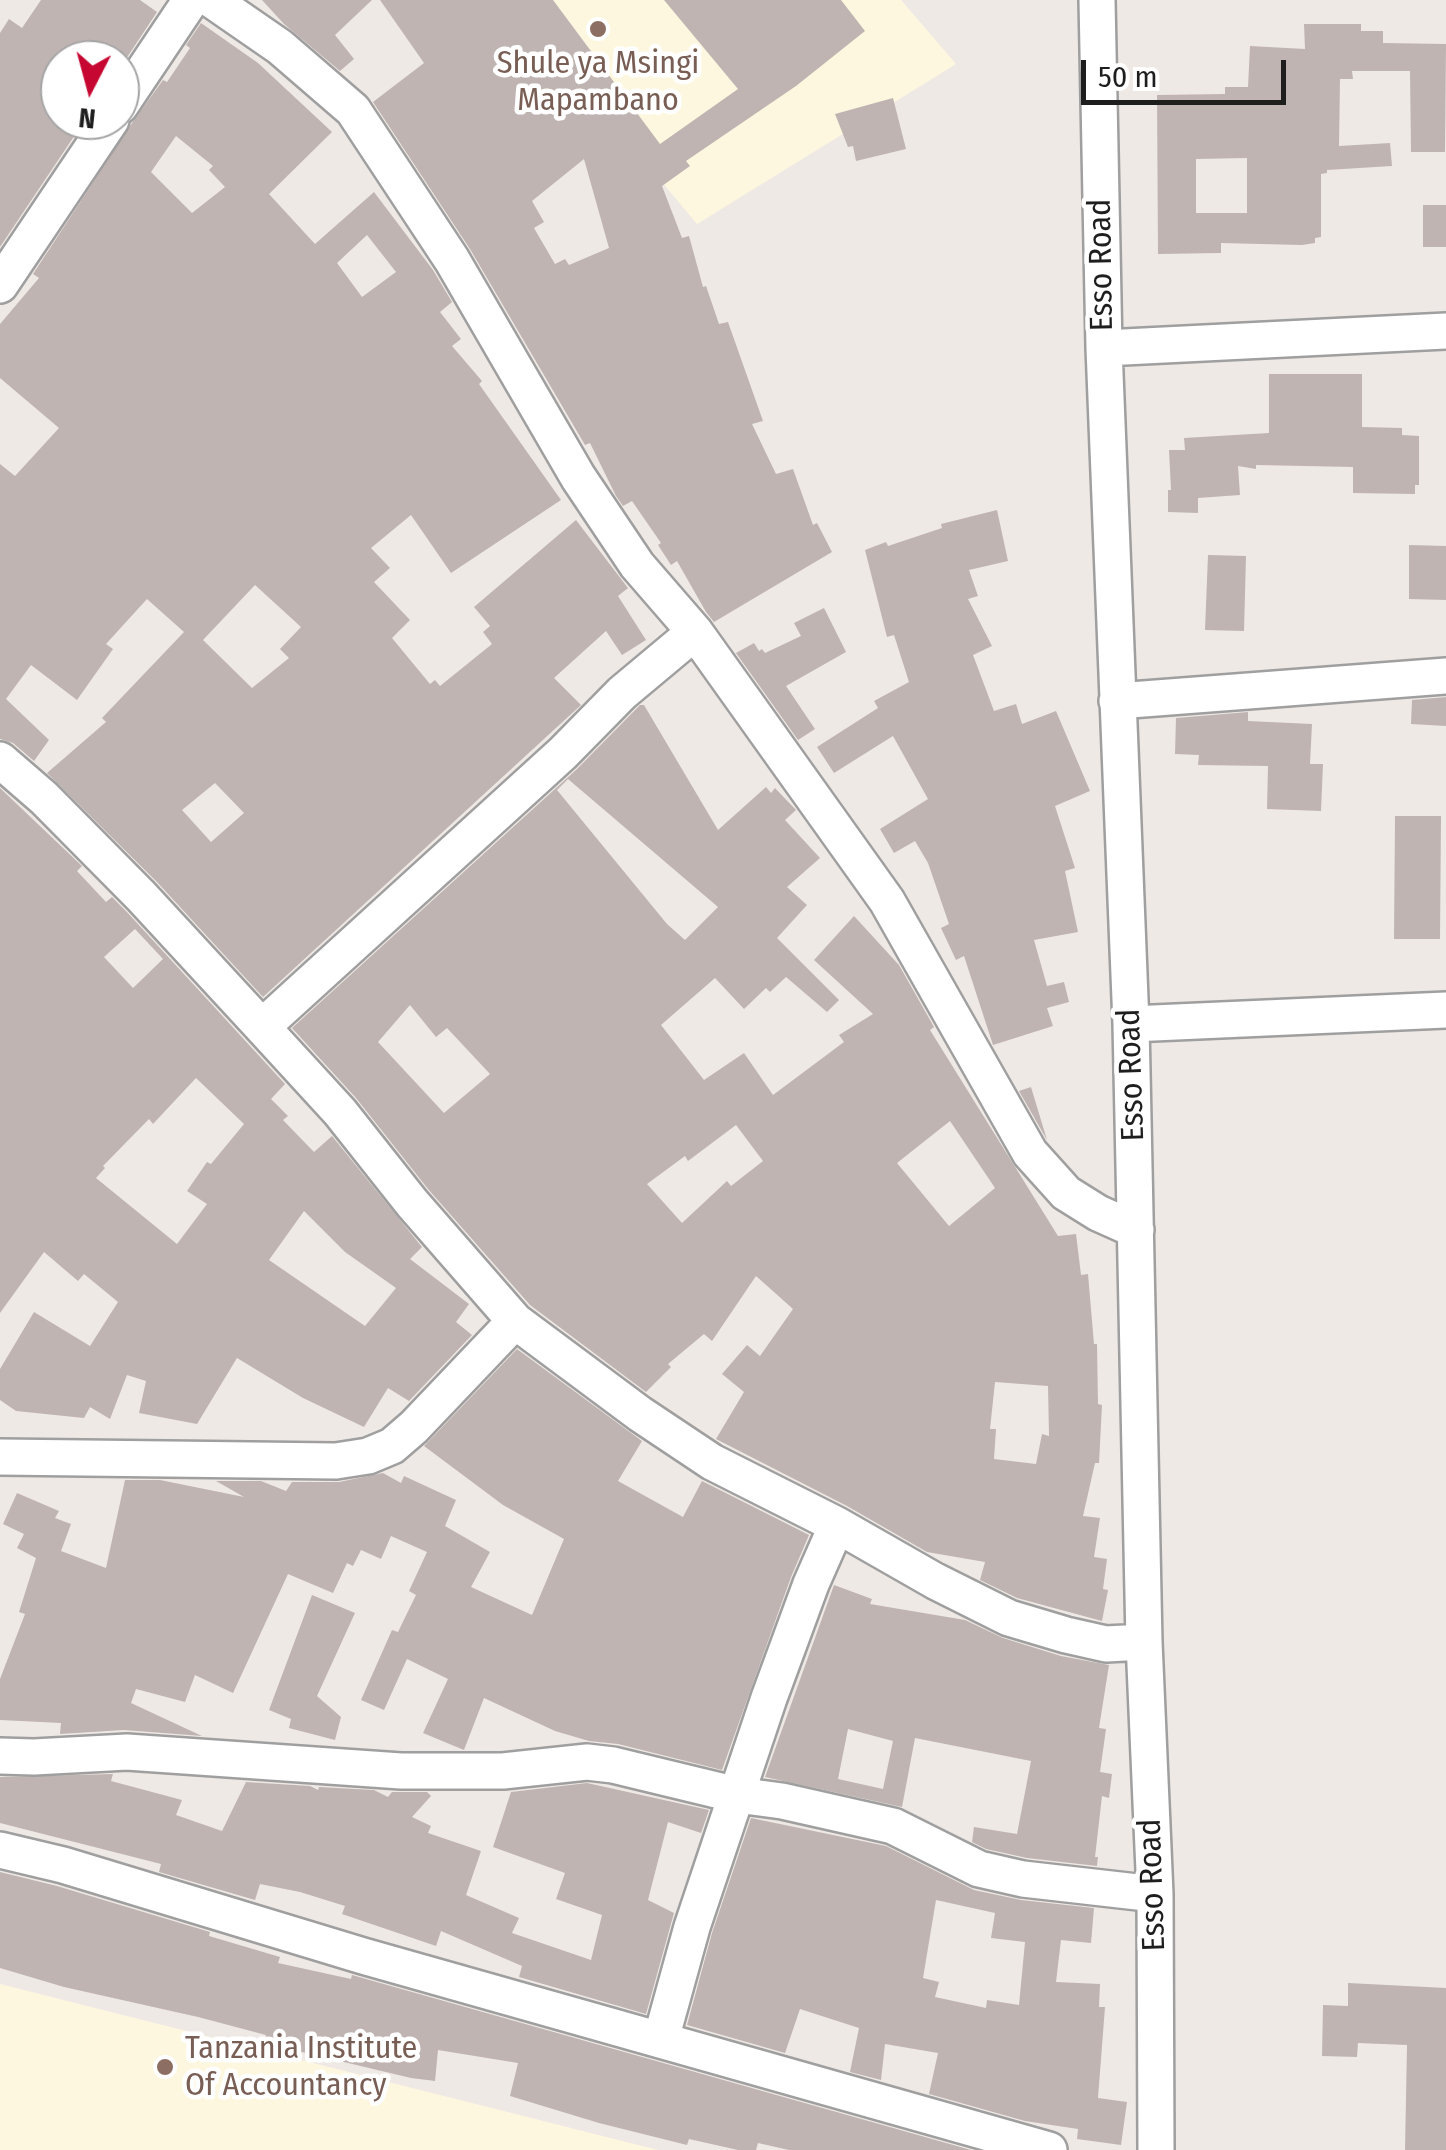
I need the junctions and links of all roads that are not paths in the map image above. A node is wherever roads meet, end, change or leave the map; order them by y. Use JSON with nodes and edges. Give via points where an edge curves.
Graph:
{"nodes":[{"id":1,"x":191,"y":0,"type":"edge"},
{"id":2,"x":212,"y":0,"type":"edge"},
{"id":3,"x":1097,"y":0,"type":"edge"},
{"id":4,"x":140,"y":76,"type":"edge"},
{"id":5,"x":97,"y":140,"type":"edge"},
{"id":6,"x":0,"y":284,"type":"edge"},
{"id":7,"x":1446,"y":331,"type":"edge"},
{"id":8,"x":1104,"y":348,"type":"junction"},
{"id":9,"x":695,"y":632,"type":"junction"},
{"id":10,"x":1446,"y":676,"type":"edge"},
{"id":11,"x":1117,"y":701,"type":"junction"},
{"id":12,"x":0,"y":760,"type":"edge"},
{"id":13,"x":1446,"y":1010,"type":"edge"},
{"id":14,"x":1131,"y":1024,"type":"junction"},
{"id":15,"x":262,"y":1027,"type":"junction"},
{"id":16,"x":1136,"y":1230,"type":"junction"},
{"id":17,"x":515,"y":1322,"type":"junction"},
{"id":18,"x":0,"y":1457,"type":"edge"},
{"id":19,"x":838,"y":1525,"type":"junction"},
{"id":20,"x":1144,"y":1642,"type":"junction"},
{"id":21,"x":0,"y":1756,"type":"edge"},
{"id":22,"x":736,"y":1796,"type":"junction"},
{"id":23,"x":0,"y":1850,"type":"edge"},
{"id":24,"x":1156,"y":1894,"type":"junction"},
{"id":25,"x":662,"y":2039,"type":"junction"},
{"id":26,"x":1049,"y":2150,"type":"edge"},
{"id":27,"x":1156,"y":2150,"type":"edge"}],
"edges":[{"from":1,"to":4,"type":"street"},
{"from":2,"to":9,"type":"street","via":[[353,110],[452,260],[578,477],[637,564]]},
{"from":3,"to":8,"type":"street","name":"Esso Road"},
{"from":5,"to":6,"type":"street"},
{"from":7,"to":8,"type":"street"},
{"from":8,"to":11,"type":"street","name":"Esso Road"},
{"from":9,"to":15,"type":"street"},
{"from":9,"to":16,"type":"street","via":[[887,902],[1030,1153],[1066,1193]]},
{"from":10,"to":11,"type":"street"},
{"from":11,"to":14,"type":"street","name":"Esso Road"},
{"from":12,"to":15,"type":"street","via":[[141,896]]},
{"from":13,"to":14,"type":"street"},
{"from":14,"to":16,"type":"street","name":"Esso Road"},
{"from":15,"to":17,"type":"street"},
{"from":16,"to":20,"type":"street","name":"Esso Road"},
{"from":17,"to":18,"type":"street","via":[[414,1427],[368,1456]]},
{"from":17,"to":19,"type":"street","via":[[712,1462]]},
{"from":19,"to":20,"type":"street","via":[[1008,1618],[1106,1644]]},
{"from":19,"to":22,"type":"street"},
{"from":20,"to":24,"type":"street","name":"Esso Road"},
{"from":21,"to":22,"type":"street","via":[[126,1752],[401,1771],[586,1762]]},
{"from":22,"to":24,"type":"street","via":[[893,1826],[980,1869]]},
{"from":22,"to":25,"type":"street"},
{"from":23,"to":25,"type":"street"},
{"from":24,"to":27,"type":"street","name":"Esso Road"},
{"from":25,"to":26,"type":"street"}]}
